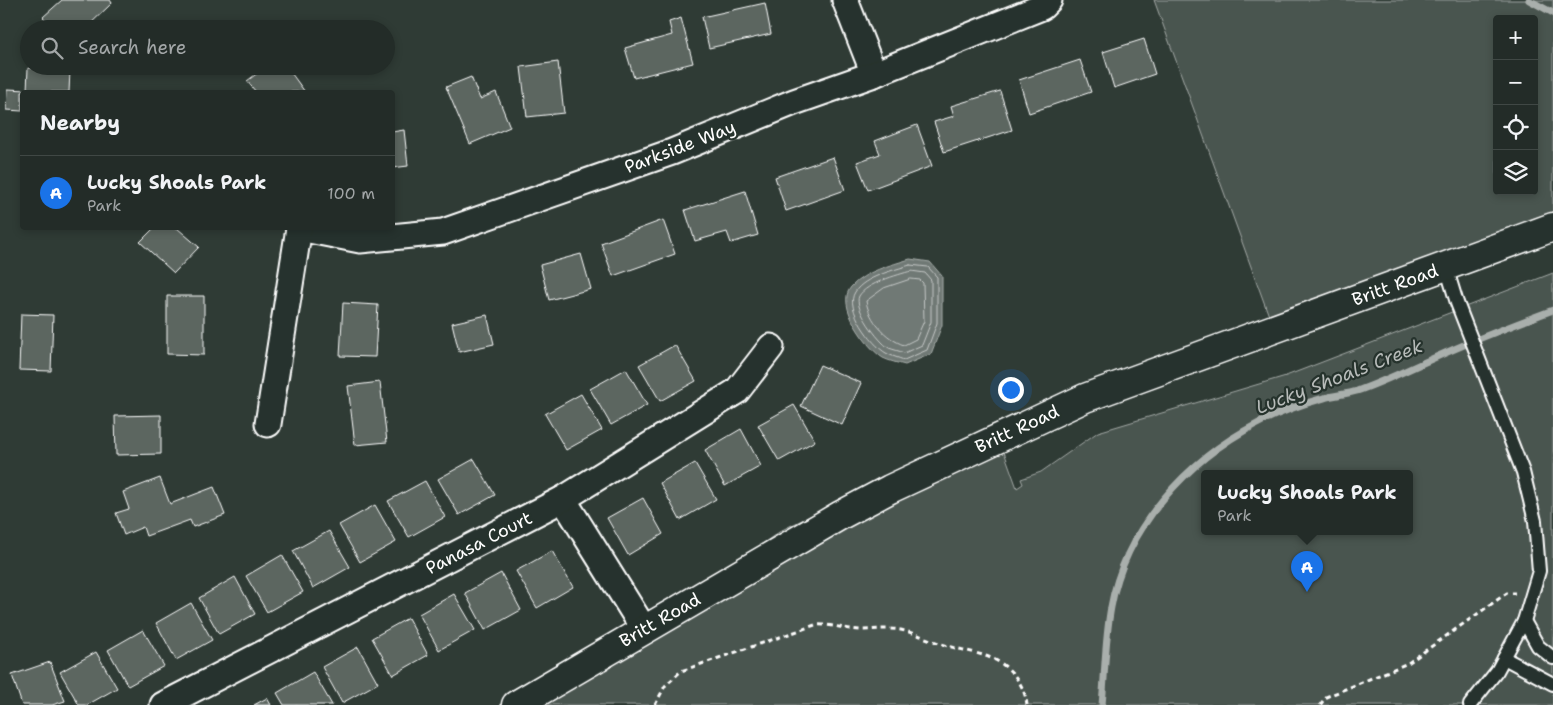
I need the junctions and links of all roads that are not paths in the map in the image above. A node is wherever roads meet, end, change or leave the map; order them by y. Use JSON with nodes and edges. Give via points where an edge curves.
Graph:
{"nodes":[{"id":1,"x":845,"y":0,"type":"edge"},
{"id":2,"x":1049,"y":0,"type":"edge"},
{"id":3,"x":874,"y":74,"type":"junction"},
{"id":4,"x":1553,"y":228,"type":"edge"},
{"id":5,"x":299,"y":230,"type":"edge"},
{"id":6,"x":309,"y":230,"type":"edge"},
{"id":7,"x":1446,"y":267,"type":"junction"},
{"id":8,"x":771,"y":347,"type":"dead end"},
{"id":9,"x":268,"y":424,"type":"dead end"},
{"id":10,"x":563,"y":500,"type":"junction"},
{"id":11,"x":1524,"y":622,"type":"junction"},
{"id":12,"x":644,"y":629,"type":"junction"},
{"id":13,"x":1504,"y":658,"type":"junction"},
{"id":14,"x":1553,"y":658,"type":"edge"},
{"id":15,"x":1553,"y":684,"type":"edge"},
{"id":16,"x":163,"y":705,"type":"edge"},
{"id":17,"x":516,"y":705,"type":"edge"},
{"id":18,"x":1470,"y":705,"type":"edge"}],
"edges":[{"from":1,"to":3,"type":"street"},
{"from":2,"to":3,"type":"street","name":"Parkside Way","via":[[1042,7]]},
{"from":3,"to":6,"type":"street","name":"Parkside Way","via":[[794,102],[672,152],[443,232],[360,240]]},
{"from":4,"to":7,"type":"street","name":"Britt Road"},
{"from":5,"to":9,"type":"street"},
{"from":7,"to":11,"type":"lane","via":[[1523,472],[1536,521],[1539,571]]},
{"from":7,"to":12,"type":"street","name":"Britt Road","via":[[1085,398],[841,514]]},
{"from":8,"to":10,"type":"street","name":"Panasa Court","via":[[737,391]]},
{"from":10,"to":12,"type":"street"},
{"from":10,"to":16,"type":"street","name":"Panasa Court"},
{"from":11,"to":13,"type":"lane"},
{"from":11,"to":14,"type":"lane","via":[[1538,646]]},
{"from":12,"to":17,"type":"street","name":"Britt Road"},
{"from":13,"to":15,"type":"lane"},
{"from":13,"to":18,"type":"lane"}]}
